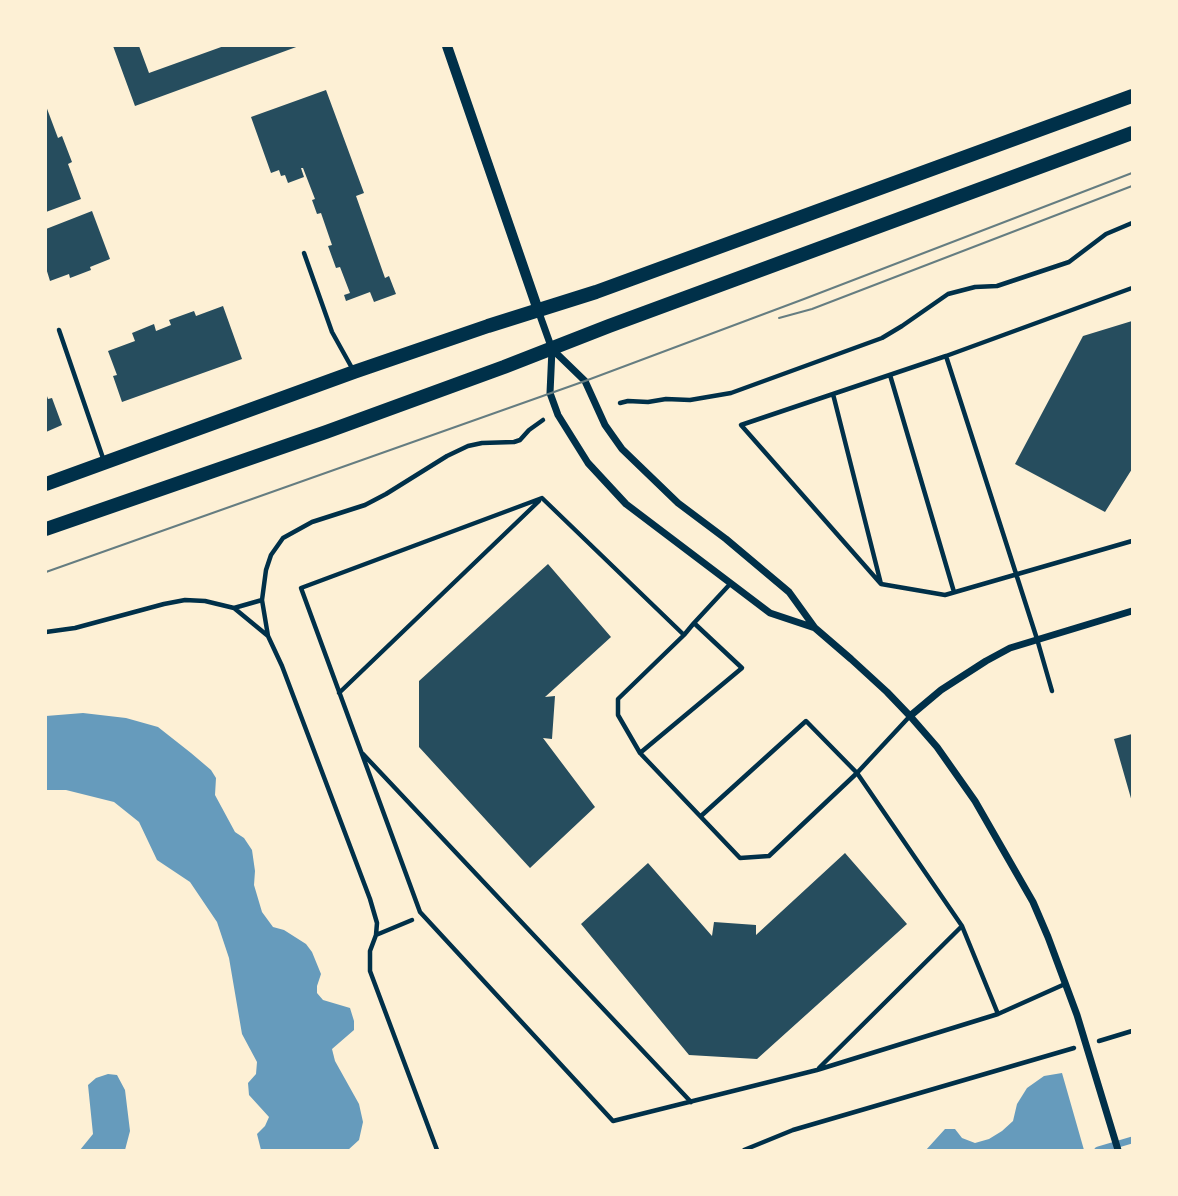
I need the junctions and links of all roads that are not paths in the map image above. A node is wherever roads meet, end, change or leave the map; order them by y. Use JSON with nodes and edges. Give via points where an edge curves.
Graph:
{"nodes":[{"id":1,"x":447,"y":46,"type":"edge"},
{"id":2,"x":1132,"y":96,"type":"edge"},
{"id":3,"x":1132,"y":133,"type":"edge"},
{"id":4,"x":304,"y":253,"type":"dead end"},
{"id":5,"x":1132,"y":288,"type":"edge"},
{"id":6,"x":538,"y":310,"type":"junction"},
{"id":7,"x":59,"y":330,"type":"dead end"},
{"id":8,"x":552,"y":349,"type":"junction"},
{"id":9,"x":946,"y":356,"type":"junction"},
{"id":10,"x":354,"y":372,"type":"junction"},
{"id":11,"x":890,"y":375,"type":"junction"},
{"id":12,"x":833,"y":394,"type":"junction"},
{"id":13,"x":105,"y":464,"type":"junction"},
{"id":14,"x":46,"y":484,"type":"edge"},
{"id":15,"x":542,"y":498,"type":"junction"},
{"id":16,"x":46,"y":529,"type":"edge"},
{"id":17,"x":1132,"y":541,"type":"edge"},
{"id":18,"x":1015,"y":575,"type":"junction"},
{"id":19,"x":732,"y":583,"type":"junction"},
{"id":20,"x":881,"y":584,"type":"junction"},
{"id":21,"x":954,"y":593,"type":"junction"},
{"id":22,"x":1132,"y":611,"type":"edge"},
{"id":23,"x":694,"y":623,"type":"junction"},
{"id":24,"x":815,"y":628,"type":"junction"},
{"id":25,"x":684,"y":635,"type":"junction"},
{"id":26,"x":1037,"y":639,"type":"junction"},
{"id":27,"x":1052,"y":691,"type":"dead end"},
{"id":28,"x":340,"y":694,"type":"junction"},
{"id":29,"x":910,"y":716,"type":"junction"},
{"id":30,"x":360,"y":751,"type":"junction"},
{"id":31,"x":640,"y":753,"type":"junction"},
{"id":32,"x":857,"y":773,"type":"junction"},
{"id":33,"x":701,"y":816,"type":"junction"},
{"id":34,"x":962,"y":926,"type":"junction"},
{"id":35,"x":1065,"y":984,"type":"junction"},
{"id":36,"x":998,"y":1014,"type":"junction"},
{"id":37,"x":817,"y":1070,"type":"junction"},
{"id":38,"x":691,"y":1102,"type":"junction"},
{"id":39,"x":1118,"y":1150,"type":"edge"}],
"edges":[{"from":1,"to":6,"type":"street"},
{"from":2,"to":6,"type":"main road"},
{"from":3,"to":8,"type":"main road"},
{"from":4,"to":10,"type":"lane","via":[[332,332]]},
{"from":5,"to":9,"type":"lane"},
{"from":6,"to":8,"type":"street"},
{"from":6,"to":10,"type":"main road"},
{"from":7,"to":13,"type":"lane"},
{"from":8,"to":16,"type":"main road"},
{"from":8,"to":19,"type":"street","via":[[550,393],[588,463],[626,504]]},
{"from":8,"to":24,"type":"street","via":[[585,381],[622,449],[678,503],[789,592]]},
{"from":9,"to":11,"type":"lane"},
{"from":9,"to":18,"type":"lane"},
{"from":10,"to":13,"type":"main road"},
{"from":11,"to":12,"type":"lane"},
{"from":11,"to":21,"type":"lane"},
{"from":12,"to":20,"type":"lane"},
{"from":12,"to":20,"type":"lane","via":[[741,425]]},
{"from":13,"to":14,"type":"main road"},
{"from":15,"to":25,"type":"lane"},
{"from":15,"to":28,"type":"lane"},
{"from":15,"to":28,"type":"lane","via":[[301,588]]},
{"from":17,"to":18,"type":"lane"},
{"from":18,"to":21,"type":"lane"},
{"from":18,"to":26,"type":"lane"},
{"from":19,"to":23,"type":"lane"},
{"from":19,"to":24,"type":"street","via":[[770,613]]},
{"from":20,"to":21,"type":"lane"},
{"from":22,"to":26,"type":"street"},
{"from":23,"to":25,"type":"lane"},
{"from":23,"to":31,"type":"lane","via":[[742,668]]},
{"from":24,"to":29,"type":"street"},
{"from":25,"to":31,"type":"lane","via":[[618,699],[618,715]]},
{"from":26,"to":27,"type":"lane"},
{"from":26,"to":29,"type":"street","via":[[986,661]]},
{"from":28,"to":30,"type":"lane"},
{"from":29,"to":32,"type":"lane"},
{"from":29,"to":35,"type":"street","via":[[967,790],[1016,870]]},
{"from":30,"to":38,"type":"lane"},
{"from":30,"to":38,"type":"lane","via":[[420,912],[613,1121]]},
{"from":31,"to":33,"type":"lane"},
{"from":32,"to":33,"type":"lane","via":[[769,856],[740,858]]},
{"from":32,"to":33,"type":"lane","via":[[806,721]]},
{"from":32,"to":34,"type":"lane"},
{"from":34,"to":36,"type":"lane"},
{"from":34,"to":37,"type":"lane"},
{"from":35,"to":36,"type":"lane"},
{"from":35,"to":39,"type":"street"},
{"from":36,"to":37,"type":"lane"},
{"from":37,"to":38,"type":"lane"}]}
